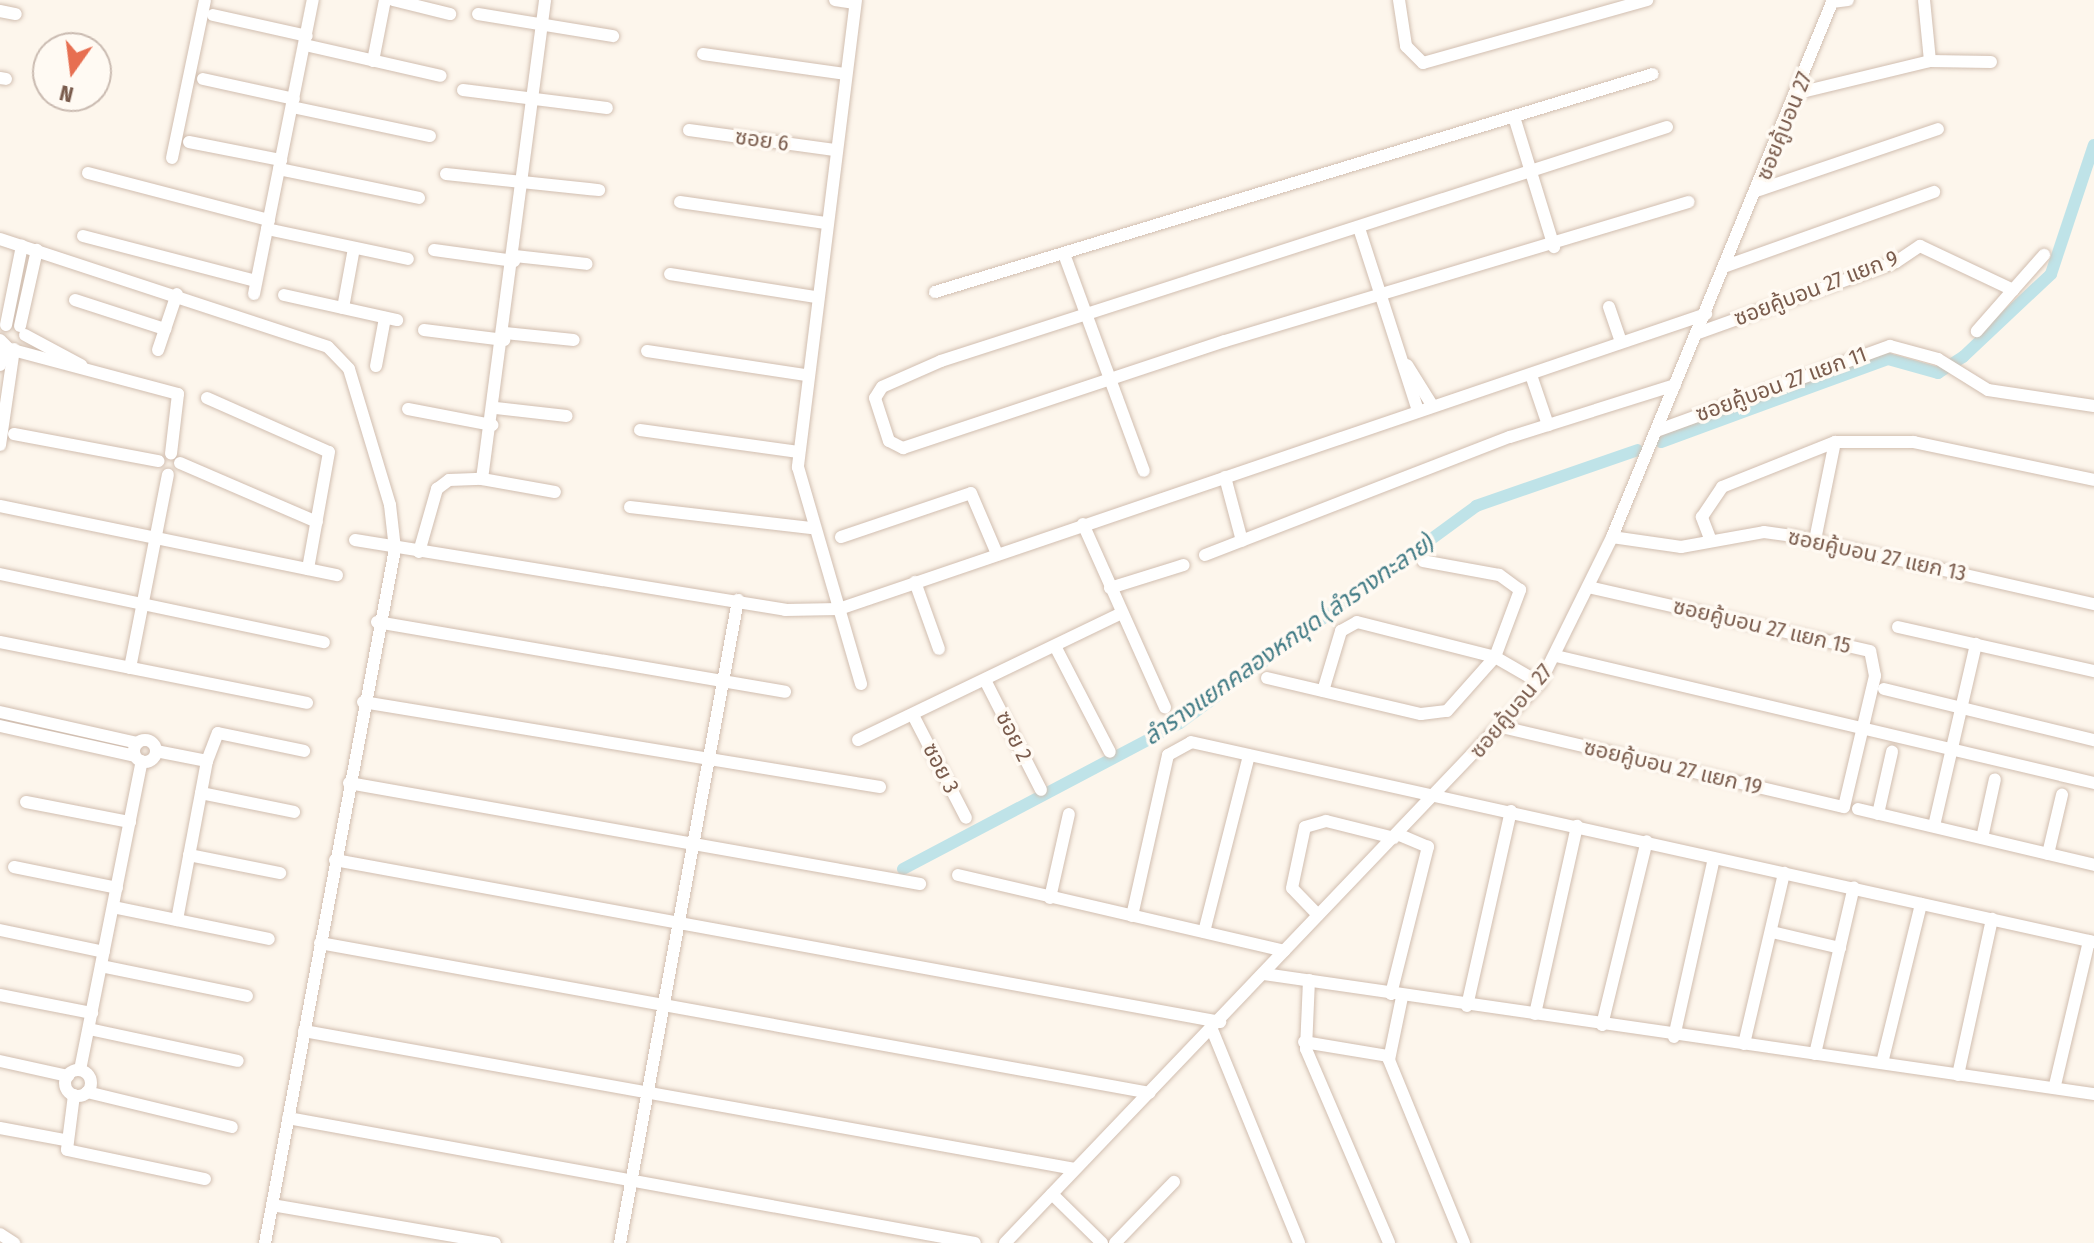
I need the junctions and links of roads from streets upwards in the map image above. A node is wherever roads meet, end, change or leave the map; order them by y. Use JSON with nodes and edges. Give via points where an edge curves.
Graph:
{"nodes":[{"id":1,"x":205,"y":0,"type":"edge"},
{"id":2,"x":313,"y":0,"type":"edge"},
{"id":3,"x":385,"y":0,"type":"edge"},
{"id":4,"x":393,"y":0,"type":"edge"},
{"id":5,"x":545,"y":0,"type":"edge"},
{"id":6,"x":835,"y":0,"type":"edge"},
{"id":7,"x":1399,"y":0,"type":"edge"},
{"id":8,"x":1647,"y":0,"type":"edge"},
{"id":9,"x":1848,"y":0,"type":"edge"},
{"id":10,"x":1924,"y":0,"type":"edge"},
{"id":11,"x":1832,"y":1,"type":"edge"},
{"id":12,"x":855,"y":2,"type":"edge"},
{"id":13,"x":0,"y":11,"type":"edge"},
{"id":14,"x":16,"y":14,"type":"dead end"},
{"id":15,"x":450,"y":14,"type":"dead end"},
{"id":16,"x":478,"y":14,"type":"dead end"},
{"id":17,"x":213,"y":15,"type":"dead end"},
{"id":18,"x":542,"y":28,"type":"junction"},
{"id":19,"x":613,"y":36,"type":"dead end"},
{"id":20,"x":306,"y":41,"type":"junction"},
{"id":21,"x":703,"y":54,"type":"dead end"},
{"id":22,"x":373,"y":61,"type":"junction"},
{"id":23,"x":1930,"y":61,"type":"junction"},
{"id":24,"x":1991,"y":62,"type":"dead end"},
{"id":25,"x":845,"y":74,"type":"junction"},
{"id":26,"x":1653,"y":74,"type":"dead end"},
{"id":27,"x":441,"y":76,"type":"dead end"},
{"id":28,"x":203,"y":79,"type":"dead end"},
{"id":29,"x":463,"y":90,"type":"dead end"},
{"id":30,"x":1798,"y":93,"type":"junction"},
{"id":31,"x":535,"y":100,"type":"junction"},
{"id":32,"x":293,"y":103,"type":"junction"},
{"id":33,"x":607,"y":108,"type":"dead end"},
{"id":34,"x":1515,"y":120,"type":"junction"},
{"id":35,"x":1667,"y":127,"type":"dead end"},
{"id":36,"x":1938,"y":129,"type":"dead end"},
{"id":37,"x":689,"y":130,"type":"dead end"},
{"id":38,"x":430,"y":136,"type":"dead end"},
{"id":39,"x":189,"y":142,"type":"dead end"},
{"id":40,"x":835,"y":150,"type":"junction"},
{"id":41,"x":172,"y":158,"type":"dead end"},
{"id":42,"x":280,"y":165,"type":"junction"},
{"id":43,"x":1530,"y":170,"type":"junction"},
{"id":44,"x":88,"y":173,"type":"dead end"},
{"id":45,"x":446,"y":174,"type":"dead end"},
{"id":46,"x":523,"y":182,"type":"junction"},
{"id":47,"x":599,"y":190,"type":"dead end"},
{"id":48,"x":1759,"y":190,"type":"junction"},
{"id":49,"x":1934,"y":192,"type":"dead end"},
{"id":50,"x":419,"y":198,"type":"dead end"},
{"id":51,"x":680,"y":202,"type":"dead end"},
{"id":52,"x":1689,"y":202,"type":"dead end"},
{"id":53,"x":825,"y":223,"type":"junction"},
{"id":54,"x":268,"y":225,"type":"junction"},
{"id":55,"x":1359,"y":228,"type":"junction"},
{"id":56,"x":83,"y":236,"type":"dead end"},
{"id":57,"x":0,"y":239,"type":"edge"},
{"id":58,"x":22,"y":246,"type":"junction"},
{"id":59,"x":1554,"y":247,"type":"junction"},
{"id":60,"x":354,"y":248,"type":"junction"},
{"id":61,"x":37,"y":250,"type":"junction"},
{"id":62,"x":434,"y":250,"type":"dead end"},
{"id":63,"x":1064,"y":254,"type":"junction"},
{"id":64,"x":2044,"y":255,"type":"dead end"},
{"id":65,"x":515,"y":258,"type":"junction"},
{"id":66,"x":408,"y":259,"type":"dead end"},
{"id":67,"x":587,"y":264,"type":"dead end"},
{"id":68,"x":1726,"y":266,"type":"junction"},
{"id":69,"x":670,"y":274,"type":"dead end"},
{"id":70,"x":2013,"y":290,"type":"junction"},
{"id":71,"x":935,"y":292,"type":"dead end"},
{"id":72,"x":177,"y":294,"type":"junction"},
{"id":73,"x":284,"y":295,"type":"dead end"},
{"id":74,"x":816,"y":297,"type":"junction"},
{"id":75,"x":1385,"y":297,"type":"junction"},
{"id":76,"x":75,"y":300,"type":"dead end"},
{"id":77,"x":1609,"y":307,"type":"dead end"},
{"id":78,"x":343,"y":308,"type":"junction"},
{"id":79,"x":1706,"y":314,"type":"junction"},
{"id":80,"x":1087,"y":318,"type":"junction"},
{"id":81,"x":3,"y":329,"type":"edge"},
{"id":82,"x":165,"y":329,"type":"junction"},
{"id":83,"x":23,"y":330,"type":"junction"},
{"id":84,"x":424,"y":330,"type":"dead end"},
{"id":85,"x":1977,"y":331,"type":"dead end"},
{"id":86,"x":1698,"y":333,"type":"junction"},
{"id":87,"x":504,"y":337,"type":"junction"},
{"id":88,"x":574,"y":340,"type":"dead end"},
{"id":89,"x":1621,"y":342,"type":"junction"},
{"id":90,"x":10,"y":346,"type":"edge"},
{"id":91,"x":158,"y":350,"type":"dead end"},
{"id":92,"x":647,"y":351,"type":"dead end"},
{"id":93,"x":0,"y":365,"type":"edge"},
{"id":94,"x":81,"y":365,"type":"junction"},
{"id":95,"x":1407,"y":365,"type":"junction"},
{"id":96,"x":376,"y":366,"type":"dead end"},
{"id":97,"x":806,"y":375,"type":"junction"},
{"id":98,"x":1531,"y":375,"type":"junction"},
{"id":99,"x":1110,"y":379,"type":"junction"},
{"id":100,"x":1675,"y":385,"type":"junction"},
{"id":101,"x":207,"y":398,"type":"dead end"},
{"id":102,"x":1432,"y":405,"type":"junction"},
{"id":103,"x":2091,"y":406,"type":"edge"},
{"id":104,"x":496,"y":408,"type":"junction"},
{"id":105,"x":408,"y":409,"type":"dead end"},
{"id":106,"x":1418,"y":411,"type":"junction"},
{"id":107,"x":567,"y":416,"type":"dead end"},
{"id":108,"x":492,"y":425,"type":"junction"},
{"id":109,"x":1548,"y":425,"type":"junction"},
{"id":110,"x":640,"y":430,"type":"dead end"},
{"id":111,"x":1656,"y":431,"type":"junction"},
{"id":112,"x":14,"y":434,"type":"dead end"},
{"id":113,"x":1835,"y":442,"type":"junction"},
{"id":114,"x":0,"y":445,"type":"edge"},
{"id":115,"x":798,"y":452,"type":"junction"},
{"id":116,"x":175,"y":458,"type":"junction"},
{"id":117,"x":158,"y":461,"type":"junction"},
{"id":118,"x":1144,"y":471,"type":"dead end"},
{"id":119,"x":168,"y":475,"type":"junction"},
{"id":120,"x":1225,"y":477,"type":"junction"},
{"id":121,"x":482,"y":479,"type":"junction"},
{"id":122,"x":2094,"y":480,"type":"edge"},
{"id":123,"x":555,"y":492,"type":"dead end"},
{"id":124,"x":0,"y":506,"type":"edge"},
{"id":125,"x":630,"y":507,"type":"dead end"},
{"id":126,"x":317,"y":522,"type":"junction"},
{"id":127,"x":1083,"y":524,"type":"junction"},
{"id":128,"x":811,"y":528,"type":"junction"},
{"id":129,"x":841,"y":537,"type":"dead end"},
{"id":130,"x":1612,"y":537,"type":"junction"},
{"id":131,"x":156,"y":538,"type":"junction"},
{"id":132,"x":355,"y":540,"type":"dead end"},
{"id":133,"x":1815,"y":540,"type":"junction"},
{"id":134,"x":1242,"y":541,"type":"junction"},
{"id":135,"x":1711,"y":541,"type":"junction"},
{"id":136,"x":395,"y":549,"type":"junction"},
{"id":137,"x":419,"y":552,"type":"junction"},
{"id":138,"x":997,"y":554,"type":"junction"},
{"id":139,"x":1205,"y":555,"type":"dead end"},
{"id":140,"x":1423,"y":561,"type":"dead end"},
{"id":141,"x":1184,"y":565,"type":"dead end"},
{"id":142,"x":308,"y":569,"type":"junction"},
{"id":143,"x":0,"y":574,"type":"edge"},
{"id":144,"x":337,"y":575,"type":"dead end"},
{"id":145,"x":915,"y":582,"type":"junction"},
{"id":146,"x":1589,"y":587,"type":"junction"},
{"id":147,"x":1110,"y":588,"type":"junction"},
{"id":148,"x":738,"y":600,"type":"junction"},
{"id":149,"x":142,"y":604,"type":"junction"},
{"id":150,"x":2094,"y":604,"type":"edge"},
{"id":151,"x":839,"y":609,"type":"junction"},
{"id":152,"x":1122,"y":613,"type":"junction"},
{"id":153,"x":377,"y":622,"type":"junction"},
{"id":154,"x":1898,"y":627,"type":"dead end"},
{"id":155,"x":0,"y":642,"type":"edge"},
{"id":156,"x":324,"y":642,"type":"dead end"},
{"id":157,"x":1976,"y":644,"type":"junction"},
{"id":158,"x":1055,"y":646,"type":"junction"},
{"id":159,"x":939,"y":649,"type":"dead end"},
{"id":160,"x":1556,"y":656,"type":"junction"},
{"id":161,"x":1495,"y":657,"type":"junction"},
{"id":162,"x":130,"y":668,"type":"junction"},
{"id":163,"x":2094,"y":671,"type":"edge"},
{"id":164,"x":1267,"y":678,"type":"dead end"},
{"id":165,"x":723,"y":681,"type":"junction"},
{"id":166,"x":986,"y":682,"type":"junction"},
{"id":167,"x":1540,"y":683,"type":"junction"},
{"id":168,"x":861,"y":684,"type":"dead end"},
{"id":169,"x":1884,"y":689,"type":"dead end"},
{"id":170,"x":1323,"y":691,"type":"junction"},
{"id":171,"x":785,"y":692,"type":"dead end"},
{"id":172,"x":363,"y":702,"type":"junction"},
{"id":173,"x":307,"y":703,"type":"dead end"},
{"id":174,"x":1165,"y":707,"type":"dead end"},
{"id":175,"x":1961,"y":708,"type":"junction"},
{"id":176,"x":1,"y":719,"type":"edge"},
{"id":177,"x":915,"y":719,"type":"junction"},
{"id":178,"x":1502,"y":727,"type":"junction"},
{"id":179,"x":1862,"y":729,"type":"junction"},
{"id":180,"x":858,"y":740,"type":"dead end"},
{"id":181,"x":2094,"y":740,"type":"edge"},
{"id":182,"x":1952,"y":750,"type":"junction"},
{"id":183,"x":156,"y":751,"type":"junction"},
{"id":184,"x":304,"y":751,"type":"dead end"},
{"id":185,"x":1110,"y":752,"type":"dead end"},
{"id":186,"x":1892,"y":752,"type":"dead end"},
{"id":187,"x":138,"y":753,"type":"junction"},
{"id":188,"x":1249,"y":756,"type":"junction"},
{"id":189,"x":207,"y":761,"type":"junction"},
{"id":190,"x":707,"y":762,"type":"junction"},
{"id":191,"x":1995,"y":779,"type":"dead end"},
{"id":192,"x":349,"y":783,"type":"junction"},
{"id":193,"x":2094,"y":783,"type":"edge"},
{"id":194,"x":880,"y":787,"type":"dead end"},
{"id":195,"x":1041,"y":790,"type":"dead end"},
{"id":196,"x":201,"y":793,"type":"junction"},
{"id":197,"x":2062,"y":795,"type":"dead end"},
{"id":198,"x":1434,"y":796,"type":"junction"},
{"id":199,"x":26,"y":802,"type":"dead end"},
{"id":200,"x":1851,"y":808,"type":"junction"},
{"id":201,"x":1511,"y":811,"type":"junction"},
{"id":202,"x":294,"y":812,"type":"dead end"},
{"id":203,"x":1069,"y":814,"type":"dead end"},
{"id":204,"x":1878,"y":814,"type":"junction"},
{"id":205,"x":966,"y":818,"type":"dead end"},
{"id":206,"x":130,"y":822,"type":"junction"},
{"id":207,"x":1577,"y":826,"type":"junction"},
{"id":208,"x":1934,"y":826,"type":"junction"},
{"id":209,"x":1396,"y":836,"type":"junction"},
{"id":210,"x":1982,"y":838,"type":"junction"},
{"id":211,"x":1647,"y":841,"type":"junction"},
{"id":212,"x":692,"y":843,"type":"junction"},
{"id":213,"x":2048,"y":854,"type":"junction"},
{"id":214,"x":189,"y":855,"type":"junction"},
{"id":215,"x":1714,"y":858,"type":"junction"},
{"id":216,"x":335,"y":860,"type":"junction"},
{"id":217,"x":2094,"y":865,"type":"edge"},
{"id":218,"x":14,"y":867,"type":"dead end"},
{"id":219,"x":280,"y":873,"type":"dead end"},
{"id":220,"x":1784,"y":873,"type":"junction"},
{"id":221,"x":958,"y":875,"type":"dead end"},
{"id":222,"x":920,"y":884,"type":"dead end"},
{"id":223,"x":1854,"y":887,"type":"junction"},
{"id":224,"x":117,"y":888,"type":"junction"},
{"id":225,"x":1050,"y":898,"type":"junction"},
{"id":226,"x":1921,"y":904,"type":"junction"},
{"id":227,"x":113,"y":907,"type":"junction"},
{"id":228,"x":1318,"y":915,"type":"junction"},
{"id":229,"x":1132,"y":916,"type":"junction"},
{"id":230,"x":1992,"y":919,"type":"junction"},
{"id":231,"x":177,"y":920,"type":"junction"},
{"id":232,"x":677,"y":923,"type":"junction"},
{"id":233,"x":0,"y":930,"type":"edge"},
{"id":234,"x":1204,"y":932,"type":"junction"},
{"id":235,"x":1772,"y":932,"type":"junction"},
{"id":236,"x":269,"y":939,"type":"dead end"},
{"id":237,"x":2092,"y":941,"type":"edge"},
{"id":238,"x":320,"y":943,"type":"junction"},
{"id":239,"x":1840,"y":948,"type":"junction"},
{"id":240,"x":1284,"y":951,"type":"junction"},
{"id":241,"x":104,"y":952,"type":"junction"},
{"id":242,"x":101,"y":966,"type":"junction"},
{"id":243,"x":1264,"y":974,"type":"junction"},
{"id":244,"x":1309,"y":980,"type":"junction"},
{"id":245,"x":0,"y":995,"type":"edge"},
{"id":246,"x":247,"y":996,"type":"dead end"},
{"id":247,"x":1397,"y":996,"type":"junction"},
{"id":248,"x":662,"y":1006,"type":"junction"},
{"id":249,"x":1467,"y":1006,"type":"junction"},
{"id":250,"x":92,"y":1013,"type":"junction"},
{"id":251,"x":1535,"y":1014,"type":"junction"},
{"id":252,"x":1602,"y":1025,"type":"junction"},
{"id":253,"x":1216,"y":1027,"type":"junction"},
{"id":254,"x":89,"y":1029,"type":"junction"},
{"id":255,"x":304,"y":1031,"type":"junction"},
{"id":256,"x":1674,"y":1037,"type":"junction"},
{"id":257,"x":1304,"y":1042,"type":"junction"},
{"id":258,"x":1744,"y":1044,"type":"junction"},
{"id":259,"x":1815,"y":1054,"type":"junction"},
{"id":260,"x":1389,"y":1056,"type":"junction"},
{"id":261,"x":0,"y":1061,"type":"edge"},
{"id":262,"x":238,"y":1061,"type":"dead end"},
{"id":263,"x":1882,"y":1063,"type":"junction"},
{"id":264,"x":74,"y":1073,"type":"junction"},
{"id":265,"x":1958,"y":1075,"type":"junction"},
{"id":266,"x":2055,"y":1085,"type":"junction"},
{"id":267,"x":1150,"y":1093,"type":"junction"},
{"id":268,"x":81,"y":1094,"type":"junction"},
{"id":269,"x":647,"y":1094,"type":"junction"},
{"id":270,"x":2094,"y":1094,"type":"edge"},
{"id":271,"x":288,"y":1118,"type":"junction"},
{"id":272,"x":232,"y":1127,"type":"dead end"},
{"id":273,"x":0,"y":1128,"type":"edge"},
{"id":274,"x":64,"y":1140,"type":"junction"},
{"id":275,"x":1075,"y":1169,"type":"junction"},
{"id":276,"x":205,"y":1179,"type":"dead end"},
{"id":277,"x":1174,"y":1182,"type":"dead end"},
{"id":278,"x":629,"y":1183,"type":"junction"},
{"id":279,"x":1052,"y":1194,"type":"junction"},
{"id":280,"x":272,"y":1205,"type":"junction"},
{"id":281,"x":0,"y":1234,"type":"edge"},
{"id":282,"x":1458,"y":1241,"type":"edge"},
{"id":283,"x":14,"y":1243,"type":"edge"},
{"id":284,"x":265,"y":1243,"type":"edge"},
{"id":285,"x":495,"y":1243,"type":"edge"},
{"id":286,"x":620,"y":1243,"type":"edge"},
{"id":287,"x":975,"y":1243,"type":"edge"},
{"id":288,"x":1005,"y":1243,"type":"edge"},
{"id":289,"x":1102,"y":1243,"type":"edge"},
{"id":290,"x":1115,"y":1243,"type":"edge"},
{"id":291,"x":1299,"y":1243,"type":"edge"},
{"id":292,"x":1389,"y":1243,"type":"edge"}],
"edges":[{"from":1,"to":41,"type":"street"},
{"from":2,"to":20,"type":"street"},
{"from":3,"to":22,"type":"street"},
{"from":4,"to":15,"type":"street"},
{"from":5,"to":18,"type":"street"},
{"from":6,"to":12,"type":"street"},
{"from":7,"to":8,"type":"street","via":[[1406,46],[1423,63]]},
{"from":9,"to":11,"type":"street"},
{"from":10,"to":23,"type":"street"},
{"from":11,"to":30,"type":"street","name":"ซอยคู้บอน 27"},
{"from":12,"to":25,"type":"street"},
{"from":13,"to":14,"type":"street"},
{"from":16,"to":18,"type":"street"},
{"from":17,"to":20,"type":"street"},
{"from":18,"to":19,"type":"street"},
{"from":18,"to":31,"type":"street"},
{"from":20,"to":22,"type":"street"},
{"from":20,"to":32,"type":"street"},
{"from":21,"to":25,"type":"street"},
{"from":22,"to":27,"type":"street"},
{"from":23,"to":24,"type":"street"},
{"from":23,"to":30,"type":"street"},
{"from":25,"to":40,"type":"street"},
{"from":26,"to":34,"type":"street"},
{"from":28,"to":32,"type":"street"},
{"from":29,"to":31,"type":"street"},
{"from":30,"to":48,"type":"street","name":"ซอยคู้บอน 27"},
{"from":31,"to":33,"type":"street"},
{"from":31,"to":46,"type":"street"},
{"from":32,"to":38,"type":"street"},
{"from":32,"to":42,"type":"street"},
{"from":34,"to":43,"type":"street"},
{"from":34,"to":63,"type":"street"},
{"from":35,"to":43,"type":"street"},
{"from":36,"to":48,"type":"street"},
{"from":37,"to":40,"type":"street","name":"ซอย 6"},
{"from":39,"to":42,"type":"street"},
{"from":40,"to":53,"type":"street"},
{"from":42,"to":50,"type":"street"},
{"from":42,"to":54,"type":"street"},
{"from":43,"to":55,"type":"street"},
{"from":43,"to":59,"type":"street"},
{"from":44,"to":54,"type":"street"},
{"from":45,"to":46,"type":"street"},
{"from":46,"to":47,"type":"street"},
{"from":46,"to":65,"type":"street"},
{"from":48,"to":68,"type":"street","name":"ซอยคู้บอน 27"},
{"from":49,"to":68,"type":"street"},
{"from":51,"to":53,"type":"street"},
{"from":52,"to":59,"type":"street"},
{"from":53,"to":74,"type":"street"},
{"from":54,"to":56,"type":"street","via":[[255,288]]},
{"from":54,"to":60,"type":"street"},
{"from":55,"to":75,"type":"street"},
{"from":55,"to":80,"type":"street"},
{"from":57,"to":58,"type":"street"},
{"from":58,"to":61,"type":"street"},
{"from":58,"to":81,"type":"street"},
{"from":59,"to":75,"type":"street"},
{"from":60,"to":66,"type":"street"},
{"from":60,"to":78,"type":"street"},
{"from":61,"to":72,"type":"street"},
{"from":61,"to":83,"type":"street"},
{"from":62,"to":65,"type":"street"},
{"from":63,"to":71,"type":"street"},
{"from":63,"to":80,"type":"street"},
{"from":64,"to":70,"type":"street"},
{"from":65,"to":67,"type":"street"},
{"from":65,"to":87,"type":"street"},
{"from":68,"to":79,"type":"street","name":"ซอยคู้บอน 27"},
{"from":69,"to":74,"type":"street"},
{"from":70,"to":85,"type":"street"},
{"from":70,"to":86,"type":"street","name":"ซอยคู้บอน 27 แยก 9","via":[[1920,246],[1896,262]]},
{"from":72,"to":82,"type":"street"},
{"from":72,"to":136,"type":"street","via":[[299,333],[340,358],[381,471]]},
{"from":73,"to":78,"type":"street"},
{"from":74,"to":97,"type":"street"},
{"from":75,"to":95,"type":"street"},
{"from":75,"to":99,"type":"street"},
{"from":76,"to":82,"type":"street"},
{"from":77,"to":89,"type":"street"},
{"from":78,"to":96,"type":"street","via":[[391,319]]},
{"from":79,"to":86,"type":"street","name":"ซอยคู้บอน 27"},
{"from":79,"to":89,"type":"street"},
{"from":80,"to":99,"type":"street"},
{"from":80,"to":99,"type":"street","via":[[941,361],[878,389],[889,441],[903,448]]},
{"from":81,"to":83,"type":"street"},
{"from":82,"to":91,"type":"street"},
{"from":83,"to":90,"type":"street"},
{"from":83,"to":94,"type":"street"},
{"from":84,"to":87,"type":"street"},
{"from":86,"to":100,"type":"street","name":"ซอยคู้บอน 27"},
{"from":87,"to":88,"type":"street"},
{"from":87,"to":104,"type":"street"},
{"from":89,"to":98,"type":"street"},
{"from":90,"to":93,"type":"street"},
{"from":90,"to":94,"type":"street"},
{"from":90,"to":114,"type":"street"},
{"from":92,"to":97,"type":"street"},
{"from":94,"to":116,"type":"street","via":[[178,394]]},
{"from":95,"to":102,"type":"street"},
{"from":95,"to":106,"type":"street"},
{"from":97,"to":115,"type":"street"},
{"from":98,"to":102,"type":"street"},
{"from":98,"to":109,"type":"street"},
{"from":99,"to":118,"type":"street"},
{"from":100,"to":109,"type":"street"},
{"from":100,"to":111,"type":"street","name":"ซอยคู้บอน 27"},
{"from":101,"to":126,"type":"street","via":[[329,452]]},
{"from":102,"to":106,"type":"street"},
{"from":103,"to":111,"type":"street","name":"ซอยคู้บอน 27 แยก 11","via":[[1988,390],[1938,359],[1910,349],[1875,349]]},
{"from":104,"to":107,"type":"street"},
{"from":104,"to":108,"type":"street"},
{"from":105,"to":108,"type":"street"},
{"from":106,"to":120,"type":"street"},
{"from":108,"to":121,"type":"street"},
{"from":109,"to":134,"type":"street"},
{"from":110,"to":115,"type":"street"},
{"from":111,"to":130,"type":"street","name":"ซอยคู้บอน 27"},
{"from":112,"to":117,"type":"street"},
{"from":113,"to":122,"type":"street","via":[[1914,442]]},
{"from":113,"to":133,"type":"street"},
{"from":113,"to":135,"type":"street","via":[[1722,487],[1702,517]]},
{"from":115,"to":128,"type":"street"},
{"from":116,"to":117,"type":"street"},
{"from":116,"to":119,"type":"street"},
{"from":116,"to":126,"type":"street"},
{"from":117,"to":119,"type":"street"},
{"from":119,"to":131,"type":"street"},
{"from":120,"to":127,"type":"street"},
{"from":120,"to":134,"type":"street"},
{"from":121,"to":123,"type":"street"},
{"from":121,"to":137,"type":"street","via":[[440,485]]},
{"from":124,"to":131,"type":"street"},
{"from":125,"to":128,"type":"street"},
{"from":126,"to":142,"type":"street"},
{"from":127,"to":138,"type":"street"},
{"from":127,"to":147,"type":"street"},
{"from":128,"to":151,"type":"street"},
{"from":129,"to":138,"type":"street","via":[[971,493]]},
{"from":130,"to":135,"type":"street","name":"ซอยคู้บอน 27 แยก 13","via":[[1661,546]]},
{"from":130,"to":146,"type":"street","name":"ซอยคู้บอน 27"},
{"from":131,"to":142,"type":"street"},
{"from":131,"to":149,"type":"street"},
{"from":132,"to":136,"type":"street"},
{"from":133,"to":135,"type":"street","name":"ซอยคู้บอน 27 แยก 13","via":[[1764,532]]},
{"from":133,"to":150,"type":"street","name":"ซอยคู้บอน 27 แยก 13"},
{"from":134,"to":139,"type":"street"},
{"from":136,"to":137,"type":"street"},
{"from":136,"to":153,"type":"street"},
{"from":137,"to":148,"type":"street"},
{"from":138,"to":145,"type":"street"},
{"from":140,"to":161,"type":"street","via":[[1516,582],[1520,600]]},
{"from":141,"to":147,"type":"street"},
{"from":142,"to":144,"type":"street"},
{"from":143,"to":149,"type":"street"},
{"from":145,"to":151,"type":"street"},
{"from":145,"to":159,"type":"street"},
{"from":146,"to":160,"type":"street","name":"ซอยคู้บอน 27"},
{"from":146,"to":179,"type":"street","name":"ซอยคู้บอน 27 แยก 15","via":[[1870,651],[1877,665]]},
{"from":147,"to":152,"type":"street"},
{"from":148,"to":151,"type":"street","via":[[806,612]]},
{"from":148,"to":165,"type":"street"},
{"from":149,"to":156,"type":"street"},
{"from":149,"to":162,"type":"street"},
{"from":151,"to":168,"type":"street"},
{"from":152,"to":158,"type":"street"},
{"from":152,"to":174,"type":"street"},
{"from":153,"to":165,"type":"street"},
{"from":153,"to":172,"type":"street"},
{"from":154,"to":157,"type":"street"},
{"from":155,"to":162,"type":"street"},
{"from":157,"to":163,"type":"street"},
{"from":157,"to":175,"type":"street"},
{"from":158,"to":166,"type":"street"},
{"from":158,"to":185,"type":"street"},
{"from":160,"to":167,"type":"street","name":"ซอยคู้บอน 27"},
{"from":160,"to":179,"type":"street"},
{"from":161,"to":167,"type":"street"},
{"from":161,"to":170,"type":"street","via":[[1437,716]]},
{"from":161,"to":170,"type":"street","via":[[1348,623]]},
{"from":162,"to":173,"type":"street"},
{"from":164,"to":170,"type":"street"},
{"from":165,"to":171,"type":"street"},
{"from":165,"to":190,"type":"street"},
{"from":166,"to":177,"type":"street"},
{"from":166,"to":195,"type":"street","name":"ซอย 2"},
{"from":167,"to":178,"type":"street","name":"ซอยคู้บอน 27"},
{"from":169,"to":175,"type":"street"},
{"from":172,"to":190,"type":"street"},
{"from":172,"to":192,"type":"street"},
{"from":175,"to":181,"type":"street"},
{"from":175,"to":182,"type":"street"},
{"from":176,"to":187,"type":"street"},
{"from":177,"to":180,"type":"street"},
{"from":177,"to":205,"type":"street","name":"ซอย 3"},
{"from":178,"to":198,"type":"street","name":"ซอยคู้บอน 27"},
{"from":178,"to":200,"type":"street","name":"ซอยคู้บอน 27 แยก 19"},
{"from":179,"to":182,"type":"street"},
{"from":179,"to":200,"type":"street","name":"ซอยคู้บอน 27 แยก 15"},
{"from":182,"to":193,"type":"street"},
{"from":182,"to":208,"type":"street"},
{"from":183,"to":187,"type":"street"},
{"from":183,"to":187,"type":"street","via":[[151,742]]},
{"from":183,"to":189,"type":"street"},
{"from":184,"to":189,"type":"street","via":[[218,733]]},
{"from":186,"to":204,"type":"street"},
{"from":187,"to":206,"type":"street"},
{"from":188,"to":198,"type":"street"},
{"from":188,"to":229,"type":"street","via":[[1191,742],[1168,755]]},
{"from":188,"to":234,"type":"street"},
{"from":189,"to":196,"type":"street"},
{"from":190,"to":194,"type":"street"},
{"from":190,"to":212,"type":"street"},
{"from":191,"to":210,"type":"street"},
{"from":192,"to":212,"type":"street"},
{"from":192,"to":216,"type":"street"},
{"from":196,"to":202,"type":"street"},
{"from":196,"to":214,"type":"street"},
{"from":197,"to":213,"type":"street"},
{"from":198,"to":201,"type":"street"},
{"from":198,"to":209,"type":"street","name":"ซอยคู้บอน 27"},
{"from":199,"to":206,"type":"street"},
{"from":200,"to":204,"type":"street","name":"ซอยคู้บอน 27 แยก 19"},
{"from":201,"to":207,"type":"street"},
{"from":201,"to":249,"type":"street"},
{"from":203,"to":225,"type":"street"},
{"from":204,"to":208,"type":"street","name":"ซอยคู้บอน 27 แยก 19"},
{"from":206,"to":224,"type":"street"},
{"from":207,"to":211,"type":"street"},
{"from":207,"to":251,"type":"street"},
{"from":208,"to":210,"type":"street","name":"ซอยคู้บอน 27 แยก 19"},
{"from":209,"to":228,"type":"street","name":"ซอยคู้บอน 27"},
{"from":209,"to":228,"type":"street","via":[[1326,821],[1305,827],[1292,888]]},
{"from":209,"to":247,"type":"street","via":[[1428,847]]},
{"from":210,"to":213,"type":"street","name":"ซอยคู้บอน 27 แยก 19"},
{"from":211,"to":215,"type":"street"},
{"from":211,"to":252,"type":"street"},
{"from":212,"to":222,"type":"street"},
{"from":212,"to":232,"type":"street"},
{"from":213,"to":217,"type":"street","name":"ซอยคู้บอน 27 แยก 19"},
{"from":214,"to":219,"type":"street"},
{"from":214,"to":231,"type":"street"},
{"from":215,"to":220,"type":"street"},
{"from":215,"to":256,"type":"street"},
{"from":216,"to":232,"type":"street"},
{"from":216,"to":238,"type":"street"},
{"from":218,"to":224,"type":"street"},
{"from":220,"to":223,"type":"street"},
{"from":220,"to":235,"type":"street"},
{"from":221,"to":225,"type":"street"},
{"from":223,"to":226,"type":"street"},
{"from":223,"to":239,"type":"street"},
{"from":224,"to":227,"type":"street"},
{"from":225,"to":229,"type":"street"},
{"from":226,"to":230,"type":"street"},
{"from":226,"to":263,"type":"street"},
{"from":227,"to":231,"type":"street"},
{"from":227,"to":241,"type":"street"},
{"from":228,"to":240,"type":"street","name":"ซอยคู้บอน 27"},
{"from":229,"to":234,"type":"street"},
{"from":230,"to":237,"type":"street"},
{"from":230,"to":265,"type":"street"},
{"from":231,"to":236,"type":"street"},
{"from":232,"to":248,"type":"street"},
{"from":232,"to":253,"type":"street"},
{"from":233,"to":241,"type":"street"},
{"from":234,"to":240,"type":"street"},
{"from":235,"to":239,"type":"street"},
{"from":235,"to":258,"type":"street"},
{"from":237,"to":266,"type":"street"},
{"from":238,"to":248,"type":"street"},
{"from":238,"to":255,"type":"street"},
{"from":239,"to":259,"type":"street"},
{"from":240,"to":243,"type":"street","name":"ซอยคู้บอน 27"},
{"from":241,"to":242,"type":"street"},
{"from":242,"to":246,"type":"street"},
{"from":242,"to":250,"type":"street"},
{"from":243,"to":244,"type":"street"},
{"from":243,"to":253,"type":"street","name":"ซอยคู้บอน 27"},
{"from":244,"to":247,"type":"street"},
{"from":244,"to":257,"type":"street"},
{"from":245,"to":250,"type":"street"},
{"from":247,"to":249,"type":"street"},
{"from":247,"to":260,"type":"street"},
{"from":248,"to":267,"type":"street"},
{"from":248,"to":269,"type":"street"},
{"from":249,"to":251,"type":"street"},
{"from":250,"to":254,"type":"street"},
{"from":251,"to":252,"type":"street"},
{"from":252,"to":256,"type":"street"},
{"from":253,"to":267,"type":"street","name":"ซอยคู้บอน 27"},
{"from":253,"to":291,"type":"street"},
{"from":254,"to":262,"type":"street"},
{"from":254,"to":264,"type":"street"},
{"from":255,"to":269,"type":"street"},
{"from":255,"to":271,"type":"street"},
{"from":256,"to":258,"type":"street"},
{"from":257,"to":260,"type":"street"},
{"from":257,"to":292,"type":"street"},
{"from":258,"to":259,"type":"street"},
{"from":259,"to":263,"type":"street"},
{"from":260,"to":282,"type":"street"},
{"from":261,"to":264,"type":"street"},
{"from":263,"to":265,"type":"street"},
{"from":264,"to":268,"type":"street"},
{"from":264,"to":268,"type":"street","via":[[91,1079]]},
{"from":265,"to":266,"type":"street"},
{"from":266,"to":270,"type":"street"},
{"from":267,"to":275,"type":"street","name":"ซอยคู้บอน 27"},
{"from":268,"to":272,"type":"street"},
{"from":268,"to":274,"type":"street"},
{"from":269,"to":275,"type":"street"},
{"from":269,"to":278,"type":"street"},
{"from":271,"to":278,"type":"street"},
{"from":271,"to":280,"type":"street"},
{"from":273,"to":274,"type":"street"},
{"from":274,"to":276,"type":"street","via":[[67,1150],[83,1157]]},
{"from":275,"to":279,"type":"street","name":"ซอยคู้บอน 27"},
{"from":277,"to":290,"type":"street"},
{"from":278,"to":286,"type":"street"},
{"from":278,"to":287,"type":"street"},
{"from":279,"to":288,"type":"street","name":"ซอยคู้บอน 27"},
{"from":279,"to":289,"type":"street"},
{"from":280,"to":284,"type":"street"},
{"from":280,"to":285,"type":"street"},
{"from":281,"to":283,"type":"street"}]}
